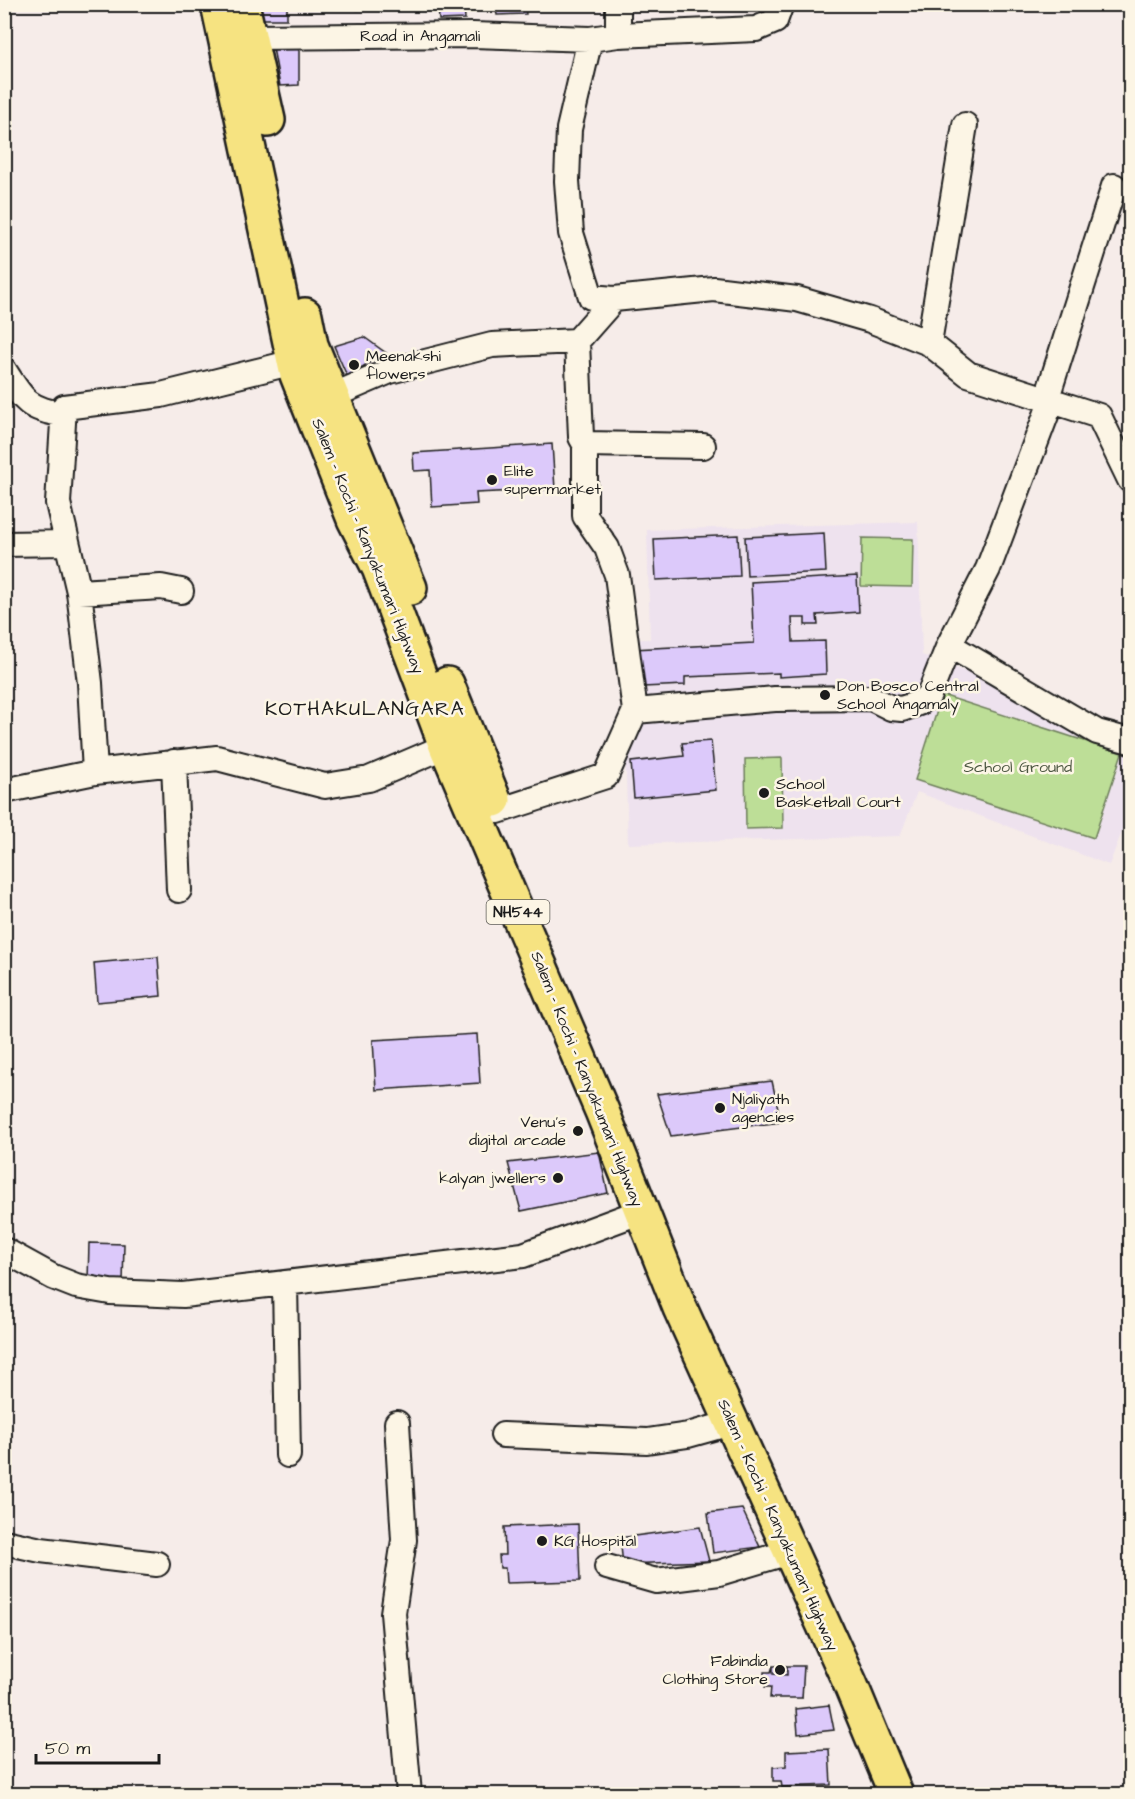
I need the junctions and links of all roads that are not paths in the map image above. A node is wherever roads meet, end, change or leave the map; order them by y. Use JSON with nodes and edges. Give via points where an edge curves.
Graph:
{"nodes":[{"id":1,"x":218,"y":4,"type":"edge"},
{"id":2,"x":242,"y":4,"type":"edge"},
{"id":3,"x":618,"y":4,"type":"edge"},
{"id":4,"x":781,"y":4,"type":"edge"},
{"id":5,"x":618,"y":35,"type":"junction"},
{"id":6,"x":251,"y":37,"type":"junction"},
{"id":7,"x":590,"y":39,"type":"junction"},
{"id":8,"x":965,"y":125,"type":"dead end"},
{"id":9,"x":1114,"y":186,"type":"dead end"},
{"id":10,"x":614,"y":299,"type":"junction"},
{"id":11,"x":577,"y":341,"type":"junction"},
{"id":12,"x":929,"y":343,"type":"junction"},
{"id":13,"x":294,"y":362,"type":"junction"},
{"id":14,"x":4,"y":370,"type":"edge"},
{"id":15,"x":332,"y":396,"type":"junction"},
{"id":16,"x":1048,"y":401,"type":"junction"},
{"id":17,"x":63,"y":414,"type":"junction"},
{"id":18,"x":585,"y":444,"type":"junction"},
{"id":19,"x":703,"y":446,"type":"dead end"},
{"id":20,"x":1131,"y":480,"type":"edge"},
{"id":21,"x":66,"y":543,"type":"junction"},
{"id":22,"x":4,"y":544,"type":"edge"},
{"id":23,"x":181,"y":591,"type":"dead end"},
{"id":24,"x":79,"y":592,"type":"junction"},
{"id":25,"x":949,"y":645,"type":"junction"},
{"id":26,"x":635,"y":711,"type":"junction"},
{"id":27,"x":1131,"y":741,"type":"edge"},
{"id":28,"x":446,"y":746,"type":"junction"},
{"id":29,"x":174,"y":762,"type":"junction"},
{"id":30,"x":95,"y":772,"type":"junction"},
{"id":31,"x":4,"y":791,"type":"edge"},
{"id":32,"x":498,"y":811,"type":"junction"},
{"id":33,"x":179,"y":890,"type":"dead end"},
{"id":34,"x":642,"y":1211,"type":"junction"},
{"id":35,"x":4,"y":1250,"type":"edge"},
{"id":36,"x":285,"y":1283,"type":"junction"},
{"id":37,"x":397,"y":1423,"type":"dead end"},
{"id":38,"x":731,"y":1423,"type":"junction"},
{"id":39,"x":503,"y":1435,"type":"dead end"},
{"id":40,"x":288,"y":1455,"type":"dead end"},
{"id":41,"x":4,"y":1542,"type":"edge"},
{"id":42,"x":789,"y":1552,"type":"junction"},
{"id":43,"x":157,"y":1564,"type":"dead end"},
{"id":44,"x":608,"y":1567,"type":"dead end"},
{"id":45,"x":409,"y":1794,"type":"edge"},
{"id":46,"x":896,"y":1794,"type":"edge"},
{"id":47,"x":919,"y":1794,"type":"edge"}],
"edges":[{"from":1,"to":13,"type":"highway","name":"Salem - Kochi - Kanyakumari Highway","number":"NH544"},
{"from":2,"to":6,"type":"highway","name":"Salem - Kochi - Kanyakumari Highway","number":"NH544"},
{"from":3,"to":5,"type":"street"},
{"from":4,"to":5,"type":"street","name":"Road in Angamali","via":[[775,21],[756,29]]},
{"from":5,"to":7,"type":"street","name":"Road in Angamali"},
{"from":6,"to":7,"type":"street","name":"Road in Angamali","via":[[473,35]]},
{"from":6,"to":15,"type":"highway","name":"Salem - Kochi - Kanyakumari Highway","number":"NH544","via":[[311,345]]},
{"from":7,"to":10,"type":"street","via":[[569,129],[571,233],[591,297]]},
{"from":8,"to":12,"type":"street"},
{"from":9,"to":16,"type":"street"},
{"from":10,"to":11,"type":"street"},
{"from":10,"to":12,"type":"street","via":[[714,289],[797,298]]},
{"from":11,"to":15,"type":"street","via":[[492,345],[390,372]]},
{"from":11,"to":18,"type":"street","via":[[581,437]]},
{"from":12,"to":16,"type":"street","via":[[968,374]]},
{"from":13,"to":17,"type":"street","via":[[161,395],[64,407]]},
{"from":13,"to":28,"type":"highway","name":"Salem - Kochi - Kanyakumari Highway","number":"NH544","via":[[354,519],[379,568]]},
{"from":14,"to":17,"type":"street","via":[[20,398]]},
{"from":15,"to":32,"type":"highway","name":"Salem - Kochi - Kanyakumari Highway","number":"NH544"},
{"from":16,"to":20,"type":"street","via":[[1099,416]]},
{"from":16,"to":25,"type":"street","via":[[988,570]]},
{"from":17,"to":21,"type":"street","via":[[58,502]]},
{"from":18,"to":19,"type":"street"},
{"from":18,"to":26,"type":"street","via":[[585,516],[607,548],[617,575]]},
{"from":21,"to":22,"type":"street"},
{"from":21,"to":24,"type":"street"},
{"from":23,"to":24,"type":"street","via":[[161,587]]},
{"from":24,"to":30,"type":"street"},
{"from":25,"to":26,"type":"street","via":[[929,695],[912,707],[891,708],[871,698],[775,699]]},
{"from":25,"to":27,"type":"street","via":[[1097,732]]},
{"from":26,"to":32,"type":"street","via":[[606,776]]},
{"from":28,"to":29,"type":"street","via":[[369,779],[325,786],[217,758]]},
{"from":28,"to":34,"type":"highway","name":"Salem - Kochi - Kanyakumari Highway","number":"NH544"},
{"from":29,"to":30,"type":"street"},
{"from":29,"to":33,"type":"street"},
{"from":30,"to":31,"type":"street"},
{"from":32,"to":47,"type":"highway","name":"Salem - Kochi - Kanyakumari Highway","number":"NH544","via":[[624,1109],[695,1291],[879,1696]]},
{"from":34,"to":36,"type":"street","via":[[523,1255]]},
{"from":34,"to":38,"type":"highway","name":"Salem - Kochi - Kanyakumari Highway","number":"NH544"},
{"from":35,"to":36,"type":"street","via":[[53,1277],[110,1292],[183,1294]]},
{"from":36,"to":40,"type":"street"},
{"from":37,"to":45,"type":"street","via":[[404,1540],[393,1613]]},
{"from":38,"to":39,"type":"street","via":[[647,1441]]},
{"from":38,"to":42,"type":"highway","name":"Salem - Kochi - Kanyakumari Highway","number":"NH544"},
{"from":41,"to":43,"type":"street"},
{"from":42,"to":44,"type":"street","via":[[719,1573],[656,1581]]},
{"from":42,"to":46,"type":"highway","name":"Salem - Kochi - Kanyakumari Highway","number":"NH544"}]}
